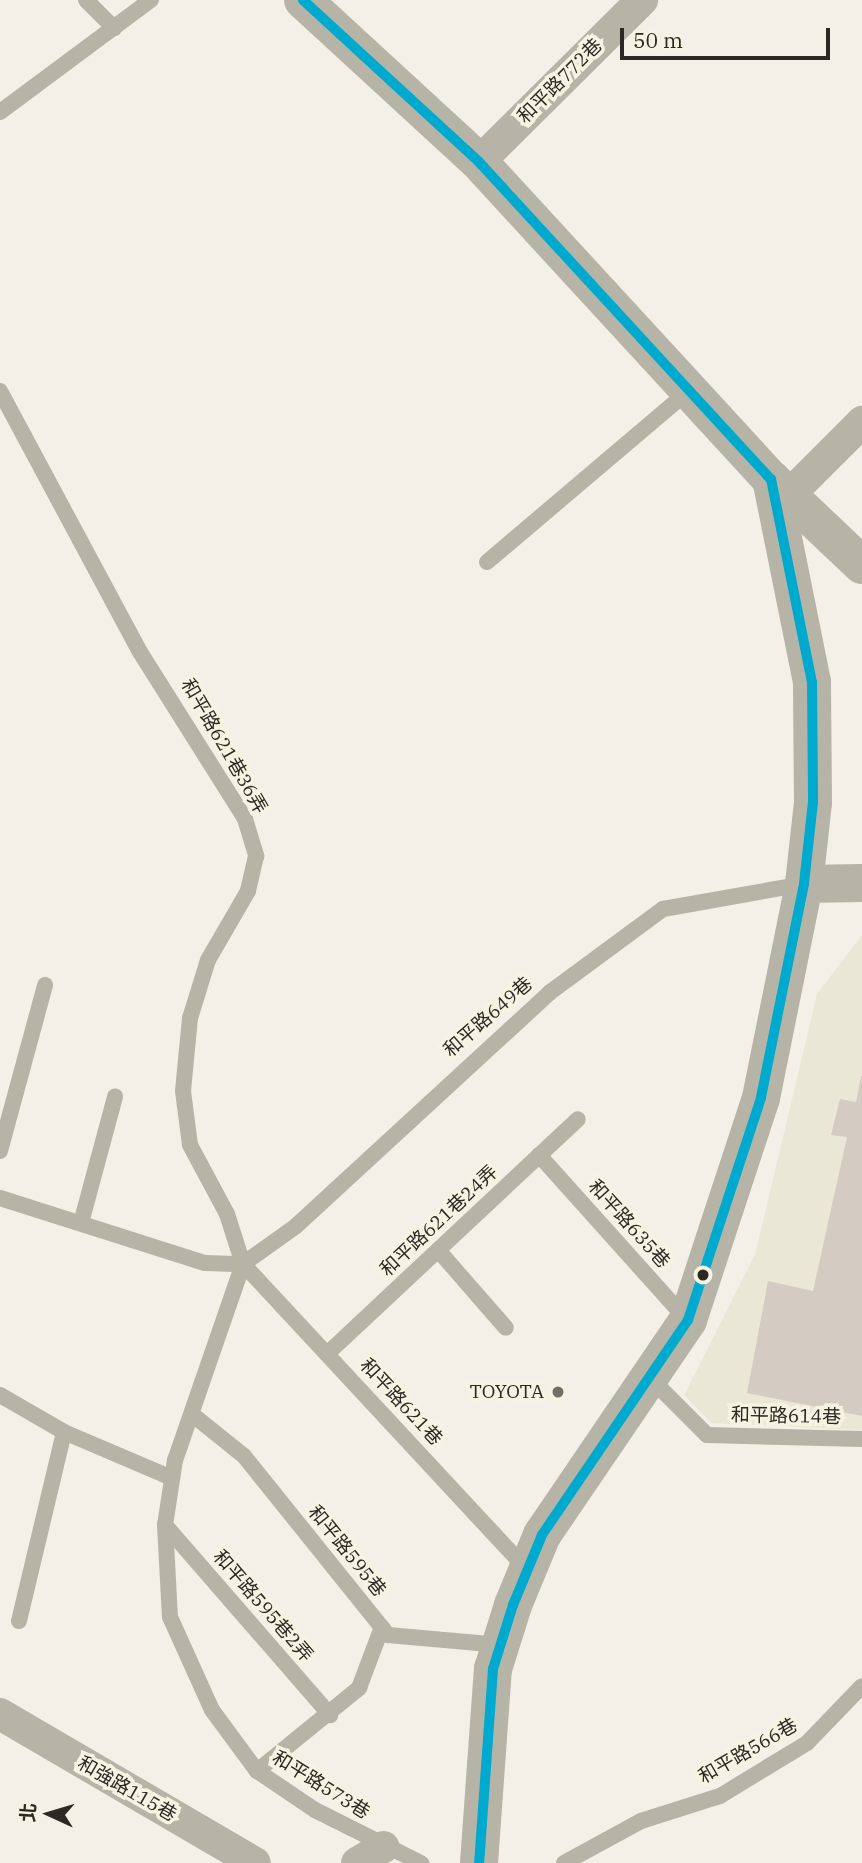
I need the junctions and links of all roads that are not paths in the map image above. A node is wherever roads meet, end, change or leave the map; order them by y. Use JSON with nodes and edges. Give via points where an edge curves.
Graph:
{"nodes":[{"id":1,"x":86,"y":0,"type":"edge"},
{"id":2,"x":151,"y":0,"type":"edge"},
{"id":3,"x":303,"y":0,"type":"edge"},
{"id":4,"x":642,"y":0,"type":"edge"},
{"id":5,"x":114,"y":27,"type":"junction"},
{"id":6,"x":2,"y":107,"type":"edge"},
{"id":7,"x":479,"y":162,"type":"junction"},
{"id":8,"x":690,"y":390,"type":"junction"},
{"id":9,"x":0,"y":391,"type":"edge"},
{"id":10,"x":862,"y":422,"type":"edge"},
{"id":11,"x":779,"y":488,"type":"junction"},
{"id":12,"x":487,"y":562,"type":"dead end"},
{"id":13,"x":862,"y":565,"type":"edge"},
{"id":14,"x":862,"y":883,"type":"edge"},
{"id":15,"x":804,"y":884,"type":"junction"},
{"id":16,"x":46,"y":985,"type":"dead end"},
{"id":17,"x":115,"y":1097,"type":"dead end"},
{"id":18,"x":578,"y":1119,"type":"dead end"},
{"id":19,"x":0,"y":1151,"type":"edge"},
{"id":20,"x":539,"y":1155,"type":"junction"},
{"id":21,"x":0,"y":1198,"type":"edge"},
{"id":22,"x":81,"y":1223,"type":"junction"},
{"id":23,"x":438,"y":1250,"type":"junction"},
{"id":24,"x":243,"y":1264,"type":"junction"},
{"id":25,"x":688,"y":1320,"type":"junction"},
{"id":26,"x":506,"y":1328,"type":"dead end"},
{"id":27,"x":328,"y":1353,"type":"junction"},
{"id":28,"x":649,"y":1377,"type":"junction"},
{"id":29,"x":0,"y":1395,"type":"edge"},
{"id":30,"x":193,"y":1415,"type":"junction"},
{"id":31,"x":64,"y":1432,"type":"junction"},
{"id":32,"x":862,"y":1438,"type":"edge"},
{"id":33,"x":172,"y":1478,"type":"junction"},
{"id":34,"x":165,"y":1525,"type":"junction"},
{"id":35,"x":527,"y":1570,"type":"junction"},
{"id":36,"x":19,"y":1621,"type":"dead end"},
{"id":37,"x":382,"y":1627,"type":"junction"},
{"id":38,"x":501,"y":1645,"type":"junction"},
{"id":39,"x":862,"y":1686,"type":"edge"},
{"id":40,"x":0,"y":1714,"type":"edge"},
{"id":41,"x":330,"y":1715,"type":"junction"},
{"id":42,"x":257,"y":1771,"type":"junction"},
{"id":43,"x":384,"y":1847,"type":"junction"},
{"id":44,"x":255,"y":1863,"type":"edge"},
{"id":45,"x":357,"y":1863,"type":"edge"},
{"id":46,"x":421,"y":1863,"type":"edge"},
{"id":47,"x":480,"y":1863,"type":"edge"},
{"id":48,"x":564,"y":1863,"type":"edge"}],
"edges":[{"from":1,"to":5,"type":"lane"},
{"from":2,"to":5,"type":"lane"},
{"from":3,"to":7,"type":"street"},
{"from":4,"to":7,"type":"street","name":"和平路772巷"},
{"from":5,"to":6,"type":"lane"},
{"from":7,"to":8,"type":"street"},
{"from":8,"to":11,"type":"street"},
{"from":8,"to":12,"type":"lane"},
{"from":9,"to":24,"type":"lane","name":"和平路621巷36弄","via":[[140,652],[244,819],[256,856],[248,891],[208,960],[190,1017],[183,1091],[190,1145],[227,1213]]},
{"from":10,"to":11,"type":"street"},
{"from":11,"to":13,"type":"street"},
{"from":11,"to":15,"type":"street","via":[[812,682],[813,802]]},
{"from":14,"to":15,"type":"street"},
{"from":15,"to":24,"type":"lane","name":"和平路649巷","via":[[663,909],[549,993],[296,1226]]},
{"from":15,"to":25,"type":"street","via":[[761,1098]]},
{"from":16,"to":19,"type":"lane"},
{"from":17,"to":22,"type":"lane"},
{"from":18,"to":20,"type":"lane","name":"和平路621巷24弄"},
{"from":20,"to":23,"type":"lane","name":"和平路621巷24弄"},
{"from":20,"to":25,"type":"lane","name":"和平路635巷"},
{"from":21,"to":22,"type":"lane"},
{"from":22,"to":24,"type":"lane","via":[[205,1263]]},
{"from":23,"to":26,"type":"lane"},
{"from":23,"to":27,"type":"lane","name":"和平路621巷24弄"},
{"from":24,"to":27,"type":"lane","name":"和平路621巷"},
{"from":24,"to":30,"type":"lane","name":"和平路573巷"},
{"from":25,"to":28,"type":"street"},
{"from":27,"to":35,"type":"lane","name":"和平路621巷"},
{"from":28,"to":32,"type":"lane","name":"和平路614巷","via":[[707,1435]]},
{"from":28,"to":35,"type":"street","via":[[542,1535]]},
{"from":29,"to":31,"type":"lane"},
{"from":30,"to":33,"type":"lane","name":"和平路573巷"},
{"from":30,"to":37,"type":"lane","name":"和平路595巷","via":[[244,1456]]},
{"from":31,"to":33,"type":"lane"},
{"from":31,"to":36,"type":"lane"},
{"from":33,"to":34,"type":"lane","name":"和平路573巷"},
{"from":34,"to":41,"type":"lane","name":"和平路595巷2弄"},
{"from":34,"to":42,"type":"lane","name":"和平路573巷","via":[[170,1617],[212,1710]]},
{"from":35,"to":38,"type":"street"},
{"from":37,"to":38,"type":"lane","name":"和平路595巷","via":[[388,1635]]},
{"from":37,"to":41,"type":"lane","via":[[359,1688]]},
{"from":38,"to":47,"type":"street","via":[[493,1669]]},
{"from":39,"to":48,"type":"lane","name":"和平路566巷","via":[[807,1743],[720,1796],[641,1821]]},
{"from":40,"to":44,"type":"street","name":"和強路115巷"},
{"from":41,"to":42,"type":"lane"},
{"from":42,"to":43,"type":"lane","name":"和平路573巷"},
{"from":43,"to":45,"type":"street"},
{"from":43,"to":46,"type":"lane","name":"和平路573巷"}]}
